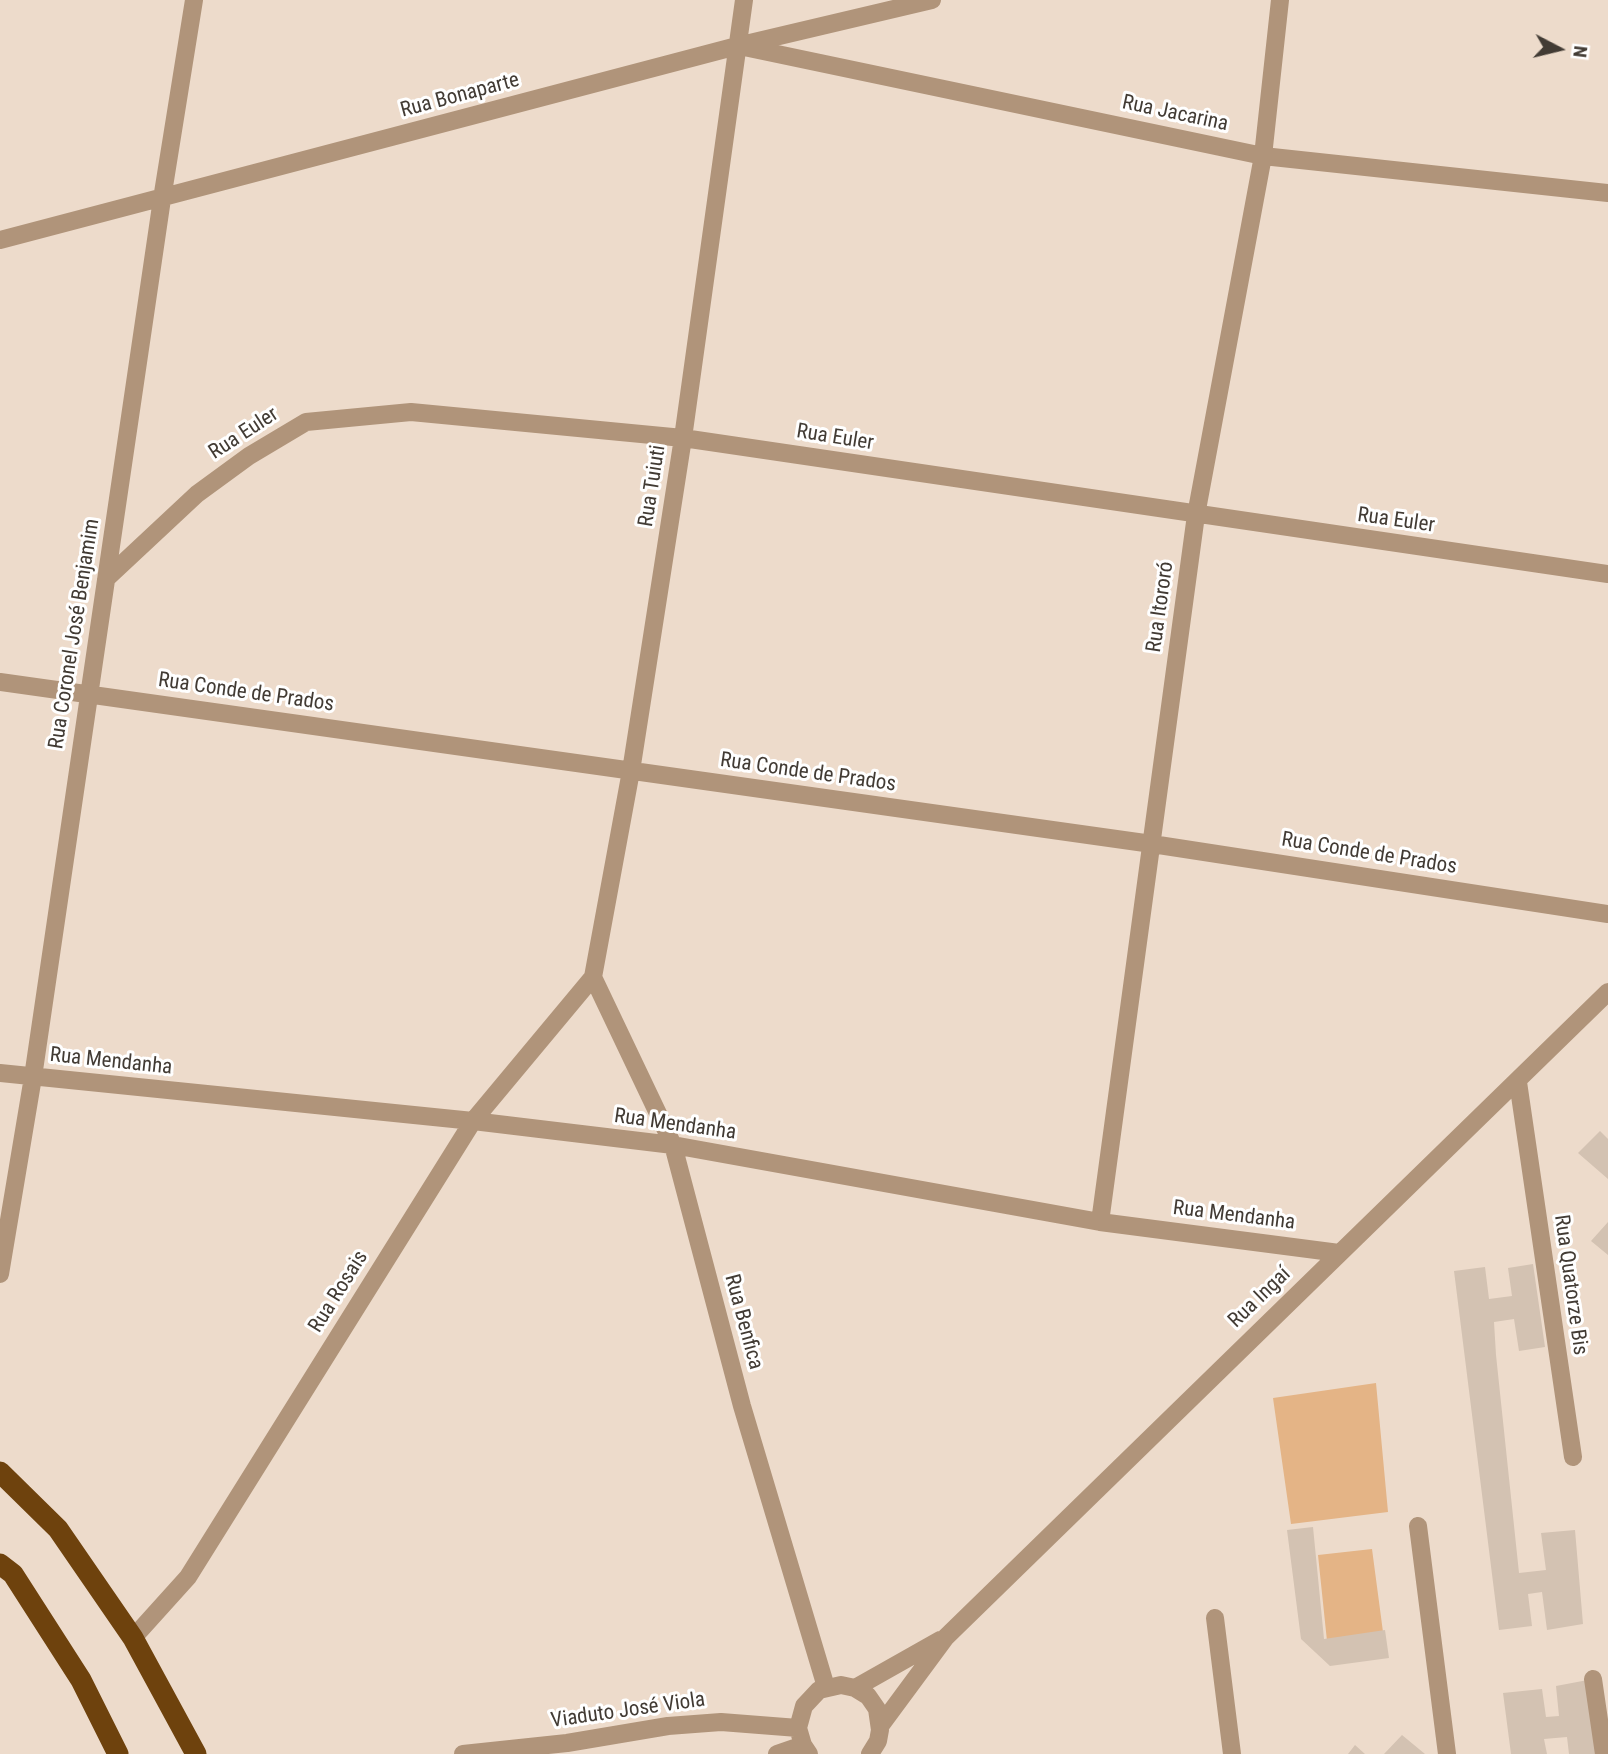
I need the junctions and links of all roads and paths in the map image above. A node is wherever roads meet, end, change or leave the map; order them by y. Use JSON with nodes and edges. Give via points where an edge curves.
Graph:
{"nodes":[{"id":1,"x":194,"y":0,"type":"edge"},
{"id":2,"x":744,"y":0,"type":"edge"},
{"id":3,"x":932,"y":0,"type":"edge"},
{"id":4,"x":1280,"y":0,"type":"edge"},
{"id":5,"x":737,"y":46,"type":"junction"},
{"id":6,"x":1263,"y":156,"type":"junction"},
{"id":7,"x":1608,"y":193,"type":"edge"},
{"id":8,"x":162,"y":199,"type":"junction"},
{"id":9,"x":0,"y":240,"type":"edge"},
{"id":10,"x":683,"y":438,"type":"junction"},
{"id":11,"x":1196,"y":515,"type":"junction"},
{"id":12,"x":1608,"y":574,"type":"edge"},
{"id":13,"x":106,"y":579,"type":"junction"},
{"id":14,"x":0,"y":682,"type":"edge"},
{"id":15,"x":89,"y":694,"type":"junction"},
{"id":16,"x":631,"y":771,"type":"junction"},
{"id":17,"x":1152,"y":844,"type":"junction"},
{"id":18,"x":1608,"y":914,"type":"edge"},
{"id":19,"x":593,"y":977,"type":"junction"},
{"id":20,"x":1608,"y":992,"type":"edge"},
{"id":21,"x":0,"y":1073,"type":"edge"},
{"id":22,"x":33,"y":1077,"type":"junction"},
{"id":23,"x":1518,"y":1082,"type":"junction"},
{"id":24,"x":473,"y":1121,"type":"junction"},
{"id":25,"x":673,"y":1145,"type":"junction"},
{"id":26,"x":7,"y":1192,"type":"edge"},
{"id":27,"x":1100,"y":1222,"type":"junction"},
{"id":28,"x":1339,"y":1253,"type":"junction"},
{"id":29,"x":0,"y":1274,"type":"edge"},
{"id":30,"x":1573,"y":1457,"type":"dead end"},
{"id":31,"x":0,"y":1472,"type":"edge"},
{"id":32,"x":1418,"y":1526,"type":"dead end"},
{"id":33,"x":0,"y":1564,"type":"edge"},
{"id":34,"x":1215,"y":1618,"type":"dead end"},
{"id":35,"x":946,"y":1637,"type":"junction"},
{"id":36,"x":133,"y":1638,"type":"junction"},
{"id":37,"x":1594,"y":1679,"type":"dead end"},
{"id":38,"x":826,"y":1687,"type":"junction"},
{"id":39,"x":855,"y":1688,"type":"junction"},
{"id":40,"x":881,"y":1725,"type":"junction"},
{"id":41,"x":803,"y":1742,"type":"edge"},
{"id":42,"x":118,"y":1754,"type":"edge"},
{"id":43,"x":196,"y":1754,"type":"edge"},
{"id":44,"x":463,"y":1754,"type":"edge"},
{"id":45,"x":777,"y":1754,"type":"edge"},
{"id":46,"x":870,"y":1754,"type":"edge"},
{"id":47,"x":1232,"y":1754,"type":"edge"},
{"id":48,"x":1447,"y":1754,"type":"edge"},
{"id":49,"x":1604,"y":1754,"type":"edge"}],
"edges":[{"from":1,"to":8,"type":"street","name":"Rua Coronel José Benjamim"},
{"from":2,"to":5,"type":"street","name":"Rua Tuiuti"},
{"from":3,"to":5,"type":"street","name":"Rua Bonaparte"},
{"from":4,"to":6,"type":"street","name":"Rua Itororó"},
{"from":5,"to":6,"type":"street","name":"Rua Jacarina"},
{"from":5,"to":8,"type":"street","name":"Rua Bonaparte"},
{"from":5,"to":10,"type":"street","name":"Rua Tuiuti"},
{"from":6,"to":7,"type":"street","name":"Rua Jacarina"},
{"from":6,"to":11,"type":"street","name":"Rua Itororó"},
{"from":8,"to":9,"type":"street","name":"Rua Bonaparte"},
{"from":8,"to":13,"type":"street","name":"Rua Coronel José Benjamim"},
{"from":10,"to":11,"type":"street","name":"Rua Euler"},
{"from":10,"to":13,"type":"street","name":"Rua Euler","via":[[411,412],[306,422],[197,494]]},
{"from":10,"to":16,"type":"street","name":"Rua Tuiuti"},
{"from":11,"to":12,"type":"street","name":"Rua Euler"},
{"from":11,"to":17,"type":"street","name":"Rua Itororó"},
{"from":13,"to":15,"type":"street","name":"Rua Coronel José Benjamim"},
{"from":14,"to":15,"type":"street","name":"Rua Conde de Prados"},
{"from":15,"to":16,"type":"street","name":"Rua Conde de Prados"},
{"from":15,"to":22,"type":"street","name":"Rua Coronel José Benjamim"},
{"from":16,"to":17,"type":"street","name":"Rua Conde de Prados"},
{"from":16,"to":19,"type":"street","name":"Rua Tuiuti"},
{"from":17,"to":18,"type":"street","name":"Rua Conde de Prados"},
{"from":17,"to":27,"type":"street","name":"Rua Itororó"},
{"from":19,"to":24,"type":"street","name":"Rua Rosais"},
{"from":19,"to":25,"type":"street","name":"Rua Benfica"},
{"from":20,"to":23,"type":"street","name":"Rua Ingaí"},
{"from":21,"to":22,"type":"street","name":"Rua Mendanha"},
{"from":22,"to":24,"type":"street","name":"Rua Mendanha"},
{"from":22,"to":26,"type":"street","name":"Rua Coronel José Benjamim"},
{"from":23,"to":28,"type":"street","name":"Rua Ingaí"},
{"from":23,"to":30,"type":"street","name":"Rua Quatorze Bis"},
{"from":24,"to":25,"type":"street","name":"Rua Mendanha"},
{"from":24,"to":36,"type":"street","name":"Rua Rosais","via":[[188,1577]]},
{"from":25,"to":27,"type":"street","name":"Rua Mendanha"},
{"from":25,"to":38,"type":"street","name":"Rua Benfica","via":[[741,1406]]},
{"from":26,"to":29,"type":"street","name":"Rua Coronel José Benjamim"},
{"from":27,"to":28,"type":"street","name":"Rua Mendanha"},
{"from":28,"to":35,"type":"street","name":"Rua Ingaí"},
{"from":31,"to":36,"type":"highway","via":[[58,1529]]},
{"from":32,"to":48,"type":"street"},
{"from":33,"to":42,"type":"highway","via":[[13,1574],[81,1680]]},
{"from":34,"to":47,"type":"street"},
{"from":35,"to":39,"type":"street","name":"Rua Ingaí"},
{"from":35,"to":40,"type":"street","name":"Rua Ingaí"},
{"from":36,"to":43,"type":"highway"},
{"from":37,"to":49,"type":"street"},
{"from":38,"to":39,"type":"street"},
{"from":38,"to":41,"type":"street","via":[[804,1706]]},
{"from":39,"to":40,"type":"street","via":[[868,1696]]},
{"from":40,"to":46,"type":"street","name":"Rua Ingaí"},
{"from":41,"to":44,"type":"street","name":"Viaduto José Viola","via":[[721,1722]]},
{"from":41,"to":45,"type":"street"}]}
